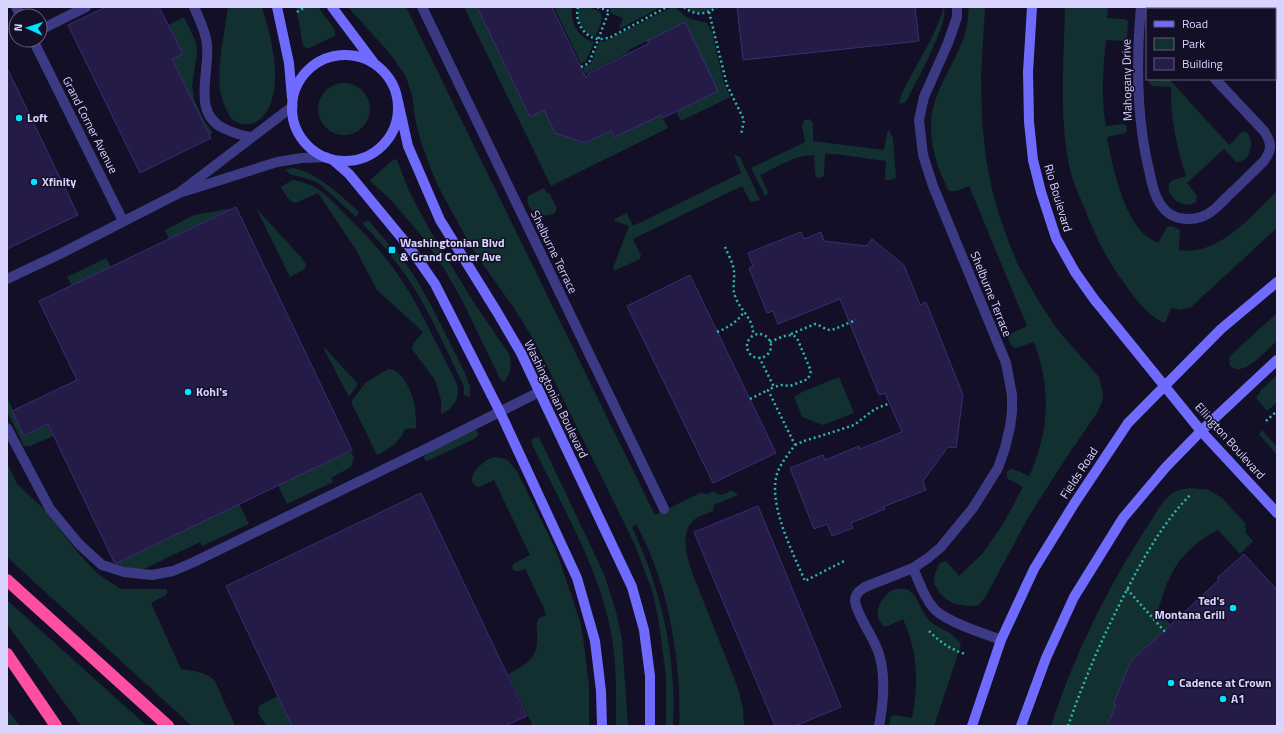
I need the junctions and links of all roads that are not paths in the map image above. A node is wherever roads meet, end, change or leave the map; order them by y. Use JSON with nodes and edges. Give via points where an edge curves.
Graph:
{"nodes":[{"id":1,"x":86,"y":7,"type":"edge"},
{"id":2,"x":194,"y":7,"type":"edge"},
{"id":3,"x":278,"y":7,"type":"edge"},
{"id":4,"x":332,"y":7,"type":"edge"},
{"id":5,"x":422,"y":7,"type":"edge"},
{"id":6,"x":956,"y":7,"type":"edge"},
{"id":7,"x":1032,"y":7,"type":"edge"},
{"id":8,"x":1141,"y":7,"type":"edge"},
{"id":9,"x":48,"y":26,"type":"edge"},
{"id":10,"x":1143,"y":29,"type":"edge"},
{"id":11,"x":37,"y":48,"type":"edge"},
{"id":12,"x":376,"y":65,"type":"junction"},
{"id":13,"x":1216,"y":80,"type":"edge"},
{"id":14,"x":397,"y":97,"type":"junction"},
{"id":15,"x":292,"y":105,"type":"junction"},
{"id":16,"x":252,"y":137,"type":"junction"},
{"id":17,"x":330,"y":158,"type":"junction"},
{"id":18,"x":179,"y":193,"type":"junction"},
{"id":19,"x":123,"y":221,"type":"junction"},
{"id":20,"x":7,"y":279,"type":"edge"},
{"id":21,"x":1277,"y":282,"type":"edge"},
{"id":22,"x":1277,"y":360,"type":"edge"},
{"id":23,"x":1164,"y":386,"type":"junction"},
{"id":24,"x":539,"y":392,"type":"junction"},
{"id":25,"x":500,"y":412,"type":"junction"},
{"id":26,"x":7,"y":428,"type":"edge"},
{"id":27,"x":1201,"y":430,"type":"junction"},
{"id":28,"x":664,"y":509,"type":"dead end"},
{"id":29,"x":1277,"y":513,"type":"edge"},
{"id":30,"x":913,"y":568,"type":"junction"},
{"id":31,"x":7,"y":580,"type":"edge"},
{"id":32,"x":1001,"y":640,"type":"junction"},
{"id":33,"x":7,"y":654,"type":"edge"},
{"id":34,"x":56,"y":726,"type":"edge"},
{"id":35,"x":168,"y":726,"type":"edge"},
{"id":36,"x":602,"y":726,"type":"edge"},
{"id":37,"x":650,"y":726,"type":"edge"},
{"id":38,"x":879,"y":726,"type":"edge"},
{"id":39,"x":972,"y":726,"type":"edge"},
{"id":40,"x":1021,"y":726,"type":"edge"}],
"edges":[{"from":1,"to":9,"type":"street"},
{"from":2,"to":16,"type":"street","via":[[207,43],[204,100],[210,116],[218,126]]},
{"from":3,"to":15,"type":"street","via":[[289,63]]},
{"from":4,"to":12,"type":"street"},
{"from":5,"to":28,"type":"street","name":"Shelburne Terrace"},
{"from":6,"to":30,"type":"street","name":"Shelburne Terrace","via":[[957,18],[924,96],[919,120],[923,155],[933,186],[1006,363],[1012,395],[1012,412],[998,468],[973,508],[941,547]]},
{"from":7,"to":23,"type":"street","name":"Rio Boulevard","via":[[1028,72],[1029,122],[1041,192],[1056,238],[1094,299]]},
{"from":8,"to":10,"type":"street","name":"Mahogany Drive"},
{"from":10,"to":13,"type":"street","name":"Mahogany Drive","via":[[1138,98],[1145,155],[1154,191],[1160,203],[1167,212],[1178,217],[1200,218],[1211,212],[1264,161],[1271,146],[1264,131]]},
{"from":11,"to":19,"type":"street","name":"Grand Corner Avenue"},
{"from":12,"to":14,"type":"street","via":[[393,84]]},
{"from":12,"to":15,"type":"street","via":[[363,58],[349,55],[322,60],[301,78]]},
{"from":14,"to":17,"type":"street","via":[[396,123],[382,146],[372,154],[359,159],[346,161]]},
{"from":14,"to":24,"type":"street","name":"Washingtonian Boulevard","via":[[408,146],[440,220],[521,353]]},
{"from":15,"to":16,"type":"street"},
{"from":15,"to":17,"type":"street","via":[[293,119],[307,145]]},
{"from":16,"to":18,"type":"street"},
{"from":17,"to":18,"type":"street","via":[[302,158],[277,162]]},
{"from":17,"to":25,"type":"street","via":[[349,174],[410,248],[435,284]]},
{"from":18,"to":19,"type":"street"},
{"from":19,"to":20,"type":"street"},
{"from":21,"to":23,"type":"street","name":"Fields Road","via":[[1221,329]]},
{"from":22,"to":27,"type":"street"},
{"from":23,"to":27,"type":"street","name":"Ellington Boulevard"},
{"from":23,"to":32,"type":"street","name":"Fields Road","via":[[1128,423],[1074,504],[1034,569]]},
{"from":24,"to":25,"type":"street"},
{"from":24,"to":37,"type":"street","name":"Washingtonian Boulevard","via":[[632,587],[644,630],[650,676]]},
{"from":25,"to":26,"type":"street","via":[[194,562],[173,571],[150,575],[124,572],[102,565],[79,544],[50,510]]},
{"from":25,"to":36,"type":"street","via":[[577,578],[595,641]]},
{"from":27,"to":29,"type":"street","name":"Ellington Boulevard"},
{"from":27,"to":40,"type":"street","via":[[1123,518],[1074,597],[1046,658]]},
{"from":30,"to":32,"type":"street","via":[[925,596],[938,613]]},
{"from":30,"to":38,"type":"street","name":"Shelburne Terrace","via":[[862,589],[855,599],[876,646],[883,670],[883,699]]},
{"from":31,"to":35,"type":"highway"},
{"from":32,"to":39,"type":"street","name":"Fields Road"},
{"from":33,"to":34,"type":"highway"}]}
